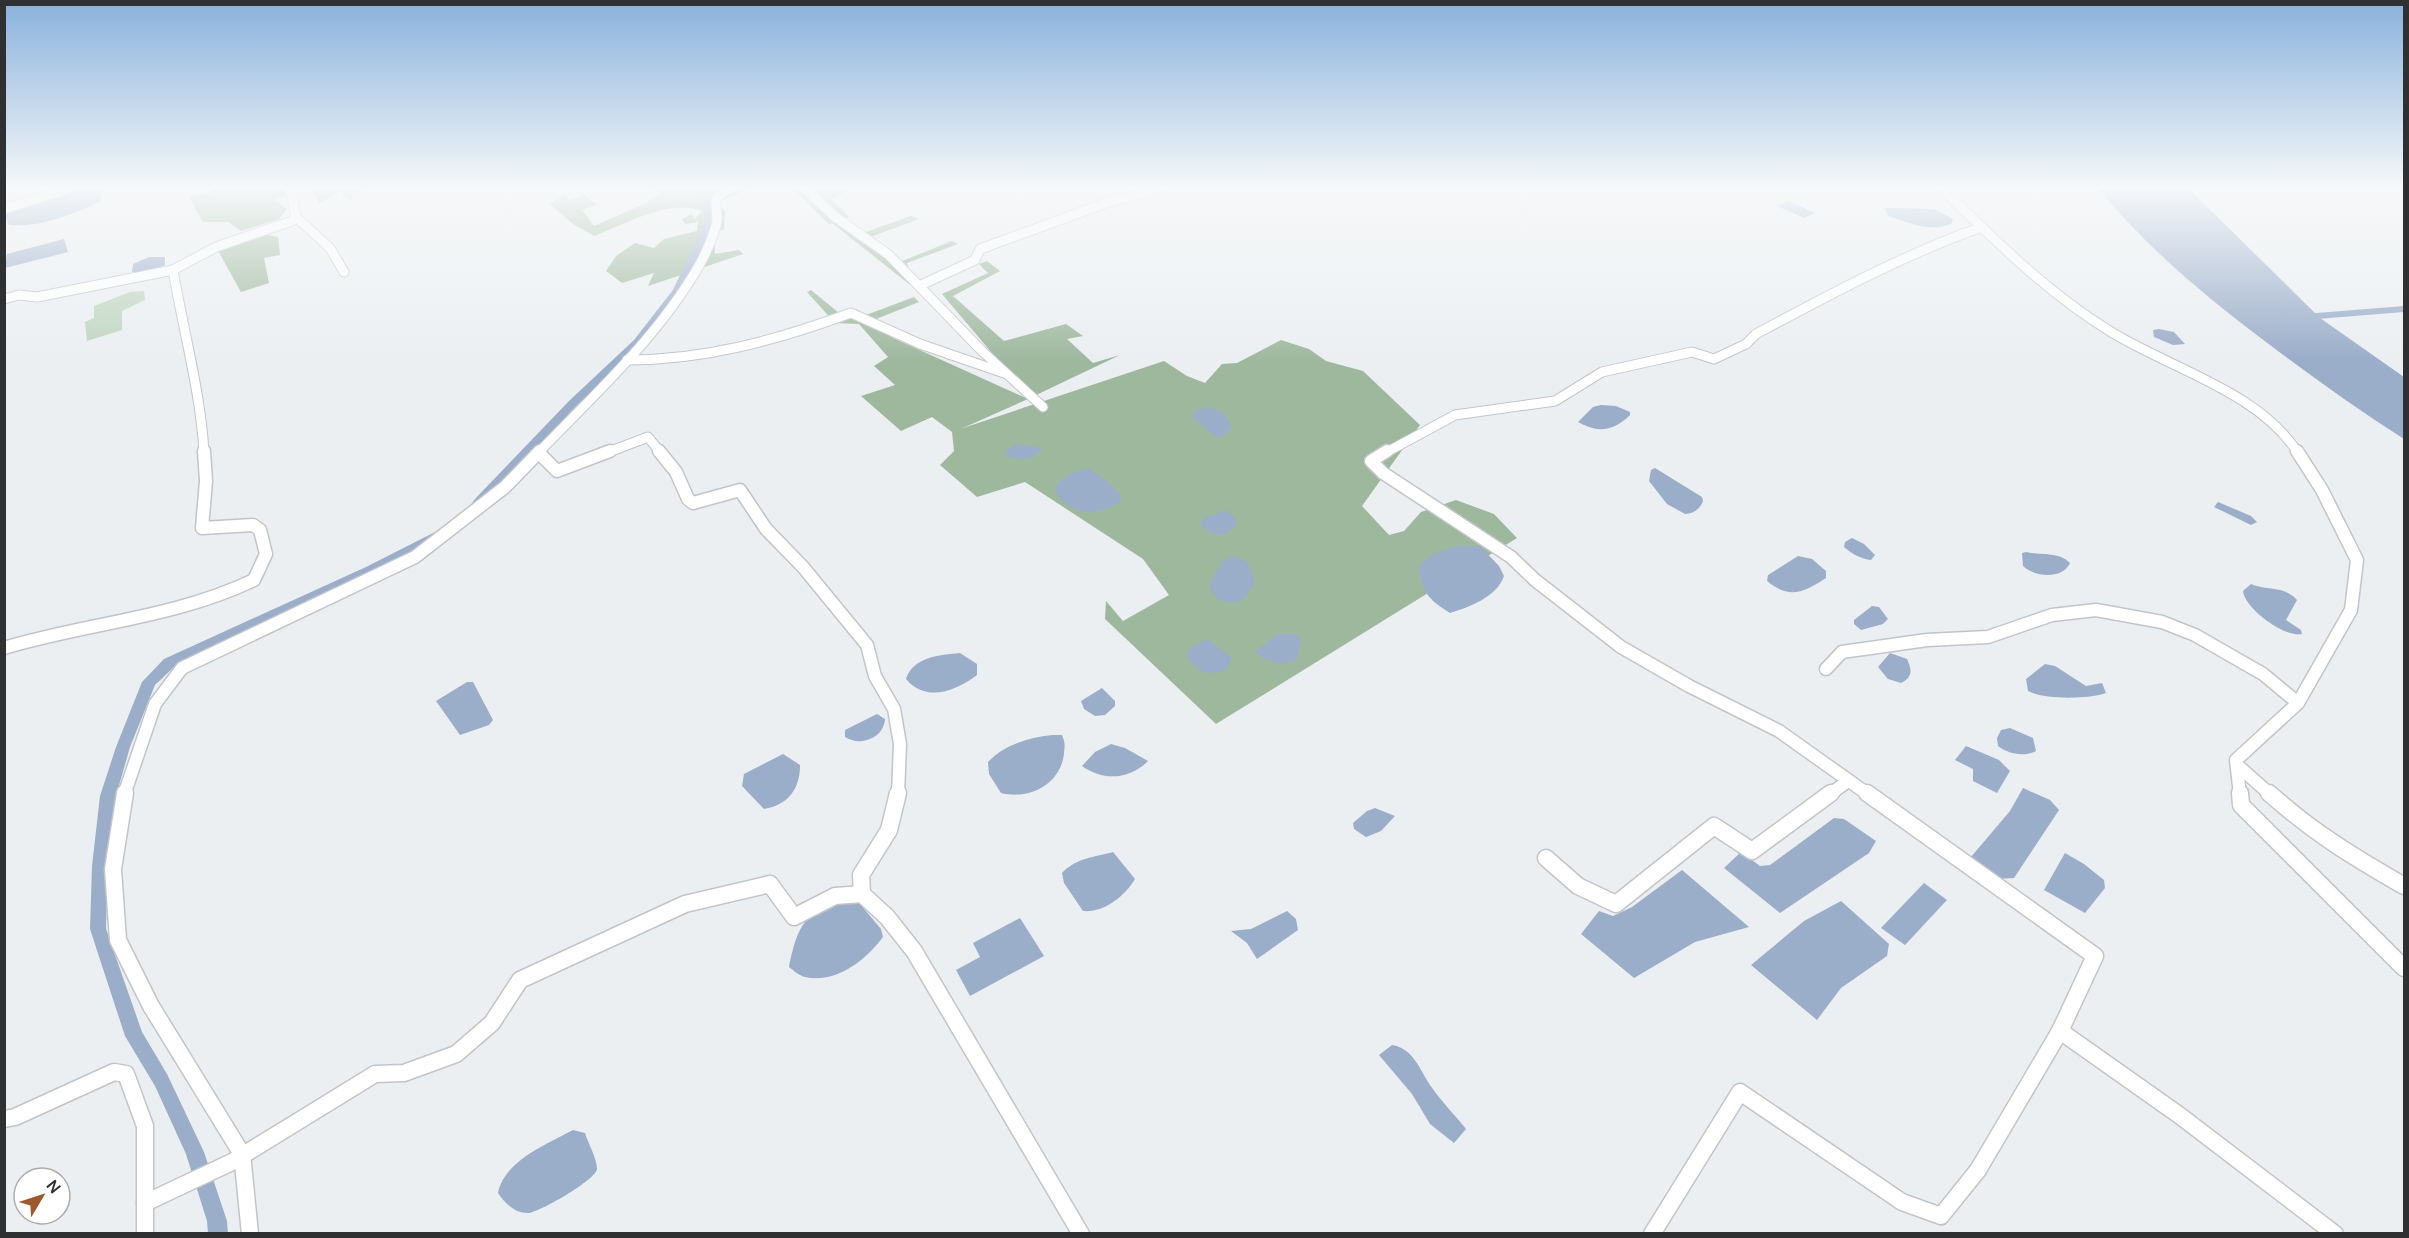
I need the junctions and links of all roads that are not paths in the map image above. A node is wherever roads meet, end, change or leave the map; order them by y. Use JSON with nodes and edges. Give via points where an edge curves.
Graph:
{"nodes":[{"id":1,"x":220,"y":246,"type":"edge"},
{"id":2,"x":329,"y":246,"type":"edge"},
{"id":3,"x":708,"y":246,"type":"edge"},
{"id":4,"x":876,"y":246,"type":"edge"},
{"id":5,"x":989,"y":246,"type":"edge"},
{"id":6,"x":1926,"y":246,"type":"edge"},
{"id":7,"x":2000,"y":246,"type":"edge"},
{"id":8,"x":173,"y":270,"type":"junction"},
{"id":9,"x":344,"y":272,"type":"dead end"},
{"id":10,"x":921,"y":285,"type":"junction"},
{"id":11,"x":4,"y":299,"type":"edge"},
{"id":12,"x":627,"y":360,"type":"junction"},
{"id":13,"x":1007,"y":374,"type":"junction"},
{"id":14,"x":1043,"y":407,"type":"dead end"},
{"id":15,"x":539,"y":453,"type":"junction"},
{"id":16,"x":4,"y":648,"type":"edge"},
{"id":17,"x":1826,"y":669,"type":"dead end"},
{"id":18,"x":2298,"y":703,"type":"junction"},
{"id":19,"x":2237,"y":765,"type":"junction"},
{"id":20,"x":1848,"y":781,"type":"junction"},
{"id":21,"x":1546,"y":858,"type":"dead end"},
{"id":22,"x":2404,"y":886,"type":"edge"},
{"id":23,"x":862,"y":894,"type":"junction"},
{"id":24,"x":2404,"y":968,"type":"edge"},
{"id":25,"x":2060,"y":1031,"type":"junction"},
{"id":26,"x":4,"y":1119,"type":"edge"},
{"id":27,"x":237,"y":1158,"type":"junction"},
{"id":28,"x":145,"y":1203,"type":"junction"},
{"id":29,"x":145,"y":1233,"type":"edge"},
{"id":30,"x":250,"y":1233,"type":"edge"},
{"id":31,"x":1081,"y":1233,"type":"edge"},
{"id":32,"x":1652,"y":1233,"type":"edge"},
{"id":33,"x":2335,"y":1233,"type":"edge"}],
"edges":[{"from":1,"to":8,"type":"street"},
{"from":2,"to":9,"type":"street"},
{"from":3,"to":12,"type":"street","via":[[700,264],[653,331]]},
{"from":4,"to":10,"type":"street"},
{"from":5,"to":10,"type":"street","via":[[980,249],[975,260]]},
{"from":6,"to":20,"type":"street","via":[[1714,359],[1692,352],[1602,372],[1555,401],[1455,415],[1371,461],[1383,473],[1511,557],[1621,647],[1779,731]]},
{"from":7,"to":18,"type":"street","via":[[2099,325],[2253,407],[2288,437],[2322,490],[2357,560],[2351,610]]},
{"from":8,"to":11,"type":"street","via":[[37,297],[19,295]]},
{"from":8,"to":16,"type":"street","via":[[202,417],[206,481],[202,528],[253,525],[260,530],[266,554],[260,571],[254,580],[203,601],[54,633]]},
{"from":10,"to":13,"type":"street"},
{"from":12,"to":13,"type":"street","via":[[735,352],[851,313],[920,344]]},
{"from":12,"to":15,"type":"street"},
{"from":13,"to":14,"type":"street"},
{"from":15,"to":23,"type":"street","via":[[557,471],[648,437],[672,465],[693,503],[740,490],[766,529],[867,645],[875,676],[894,709],[900,744],[900,786],[889,830],[861,875]]},
{"from":15,"to":27,"type":"street","via":[[478,510],[415,557],[182,668],[155,704],[126,784],[113,869],[118,940]]},
{"from":17,"to":18,"type":"street","via":[[1842,652],[1927,640],[1988,637],[2052,615],[2096,610],[2162,622],[2195,635],[2263,674]]},
{"from":18,"to":19,"type":"street","via":[[2236,760]]},
{"from":19,"to":22,"type":"street","via":[[2307,827]]},
{"from":19,"to":24,"type":"street","via":[[2241,805]]},
{"from":20,"to":21,"type":"street","via":[[1752,851],[1714,826],[1616,904],[1591,896]]},
{"from":20,"to":25,"type":"street","via":[[2096,956]]},
{"from":23,"to":27,"type":"street","via":[[835,896],[794,917],[770,884],[685,904],[520,980],[492,1023],[456,1054],[404,1073],[375,1074]]},
{"from":23,"to":31,"type":"street","via":[[887,916],[914,951]]},
{"from":25,"to":32,"type":"street","via":[[1978,1170],[1941,1216],[1902,1202],[1740,1092]]},
{"from":25,"to":33,"type":"street"},
{"from":26,"to":28,"type":"street","via":[[114,1072],[126,1074],[145,1126]]},
{"from":27,"to":28,"type":"street"},
{"from":27,"to":30,"type":"street"},
{"from":28,"to":29,"type":"street"}]}
